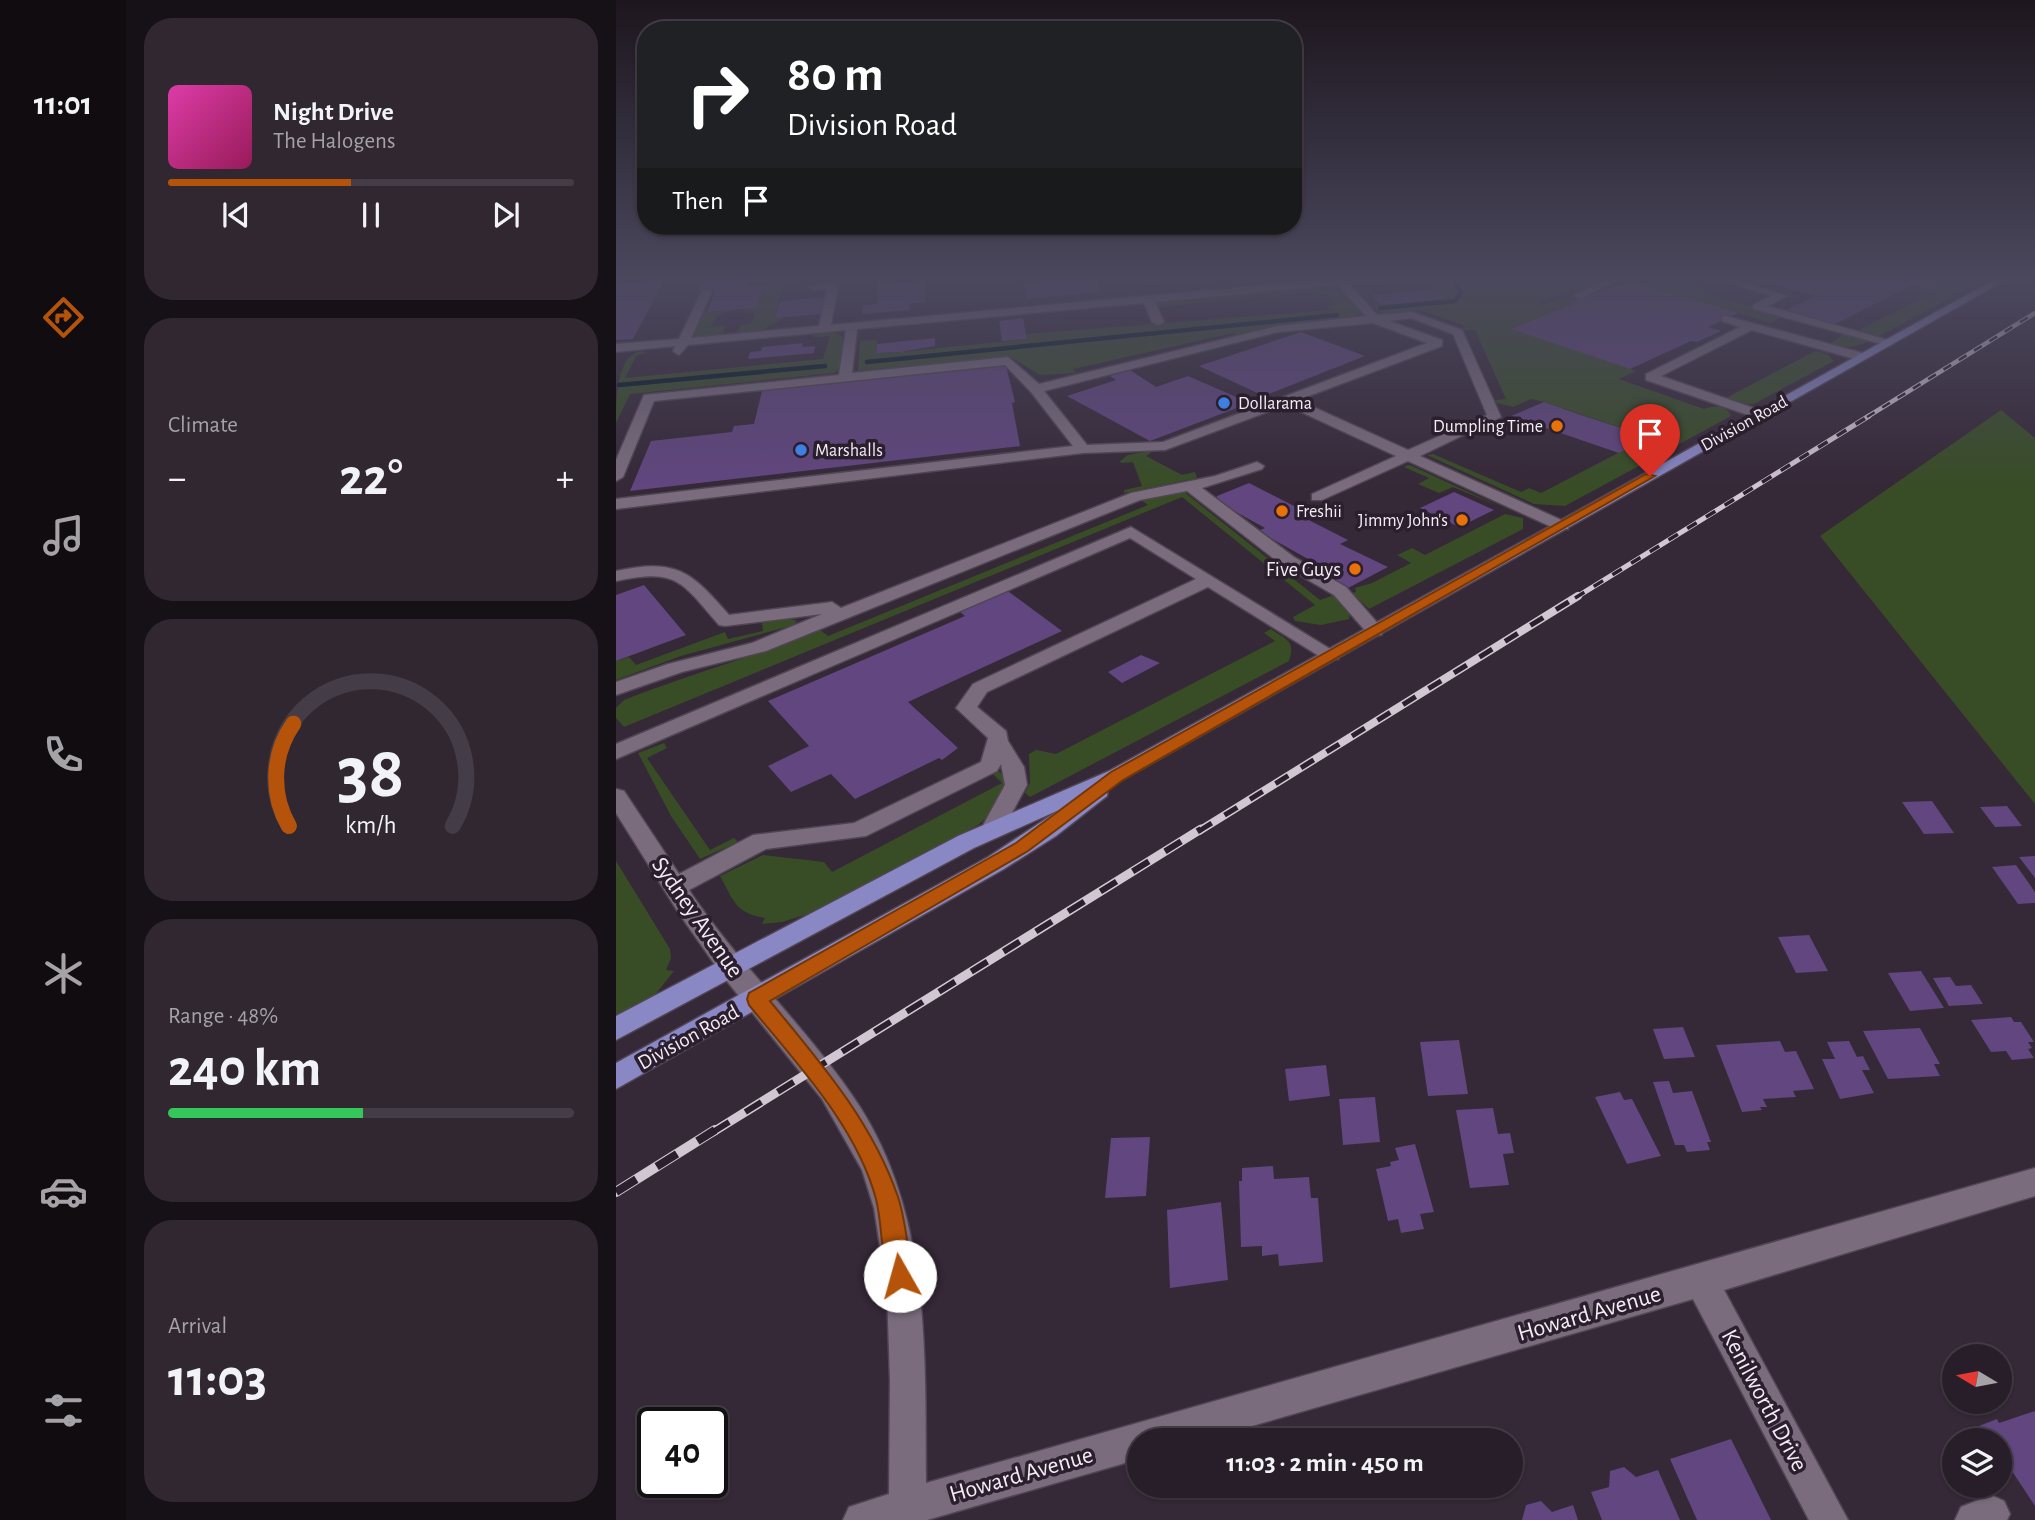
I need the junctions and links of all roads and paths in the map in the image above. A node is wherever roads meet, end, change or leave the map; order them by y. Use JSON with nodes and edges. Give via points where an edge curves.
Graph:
{"nodes":[{"id":1,"x":848,"y":348,"type":"edge"},
{"id":2,"x":1202,"y":348,"type":"edge"},
{"id":3,"x":1425,"y":348,"type":"edge"},
{"id":4,"x":1465,"y":348,"type":"edge"},
{"id":5,"x":1707,"y":348,"type":"edge"},
{"id":6,"x":1827,"y":348,"type":"edge"},
{"id":7,"x":1879,"y":348,"type":"edge"},
{"id":8,"x":1862,"y":358,"type":"junction"},
{"id":9,"x":845,"y":377,"type":"junction"},
{"id":10,"x":1036,"y":389,"type":"junction"},
{"id":11,"x":1286,"y":400,"type":"junction"},
{"id":12,"x":1760,"y":415,"type":"junction"},
{"id":13,"x":1083,"y":449,"type":"junction"},
{"id":14,"x":1408,"y":456,"type":"junction"},
{"id":15,"x":1257,"y":466,"type":"dead end"},
{"id":16,"x":616,"y":477,"type":"edge"},
{"id":17,"x":1190,"y":486,"type":"junction"},
{"id":18,"x":1317,"y":497,"type":"dead end"},
{"id":19,"x":616,"y":504,"type":"edge"},
{"id":20,"x":1562,"y":526,"type":"junction"},
{"id":21,"x":616,"y":576,"type":"edge"},
{"id":22,"x":1208,"y":580,"type":"junction"},
{"id":23,"x":831,"y":618,"type":"junction"},
{"id":24,"x":1375,"y":631,"type":"junction"},
{"id":25,"x":1331,"y":655,"type":"junction"},
{"id":26,"x":616,"y":689,"type":"edge"},
{"id":27,"x":997,"y":741,"type":"junction"},
{"id":28,"x":616,"y":752,"type":"edge"},
{"id":29,"x":1117,"y":776,"type":"junction"},
{"id":30,"x":620,"y":809,"type":"edge"},
{"id":31,"x":992,"y":829,"type":"junction"},
{"id":32,"x":676,"y":887,"type":"junction"},
{"id":33,"x":731,"y":968,"type":"junction"},
{"id":34,"x":757,"y":999,"type":"junction"},
{"id":35,"x":616,"y":1029,"type":"edge"},
{"id":36,"x":616,"y":1077,"type":"edge"},
{"id":37,"x":2035,"y":1182,"type":"edge"},
{"id":38,"x":1701,"y":1281,"type":"junction"},
{"id":39,"x":1186,"y":1428,"type":"edge"},
{"id":40,"x":1127,"y":1445,"type":"edge"},
{"id":41,"x":907,"y":1507,"type":"junction"},
{"id":42,"x":862,"y":1520,"type":"edge"},
{"id":43,"x":1829,"y":1520,"type":"edge"}],
"edges":[{"from":1,"to":9,"type":"street"},
{"from":2,"to":10,"type":"street"},
{"from":3,"to":11,"type":"street"},
{"from":4,"to":14,"type":"street","via":[[1494,417]]},
{"from":5,"to":12,"type":"street","via":[[1650,377]]},
{"from":6,"to":8,"type":"street"},
{"from":7,"to":8,"type":"main road","name":"Division Road"},
{"from":8,"to":12,"type":"main road","name":"Division Road"},
{"from":9,"to":10,"type":"street","via":[[1008,361]]},
{"from":9,"to":16,"type":"street","via":[[649,398]]},
{"from":10,"to":13,"type":"street"},
{"from":11,"to":13,"type":"street","via":[[1165,446]]},
{"from":11,"to":14,"type":"street"},
{"from":12,"to":20,"type":"main road","name":"Division Road"},
{"from":13,"to":19,"type":"street"},
{"from":14,"to":18,"type":"street"},
{"from":14,"to":20,"type":"street"},
{"from":15,"to":17,"type":"street"},
{"from":17,"to":23,"type":"street","via":[[1136,496]]},
{"from":17,"to":24,"type":"street","via":[[1288,561],[1339,591]]},
{"from":20,"to":24,"type":"main road","name":"Division Road"},
{"from":21,"to":23,"type":"street","via":[[671,569],[685,576],[725,621],[832,607]]},
{"from":22,"to":25,"type":"street"},
{"from":22,"to":27,"type":"street","via":[[980,688],[966,708],[999,736]]},
{"from":22,"to":28,"type":"street","via":[[1131,533]]},
{"from":23,"to":26,"type":"street","via":[[759,647],[675,668]]},
{"from":24,"to":25,"type":"main road","name":"Division Road"},
{"from":25,"to":29,"type":"main road","name":"Division Road"},
{"from":27,"to":31,"type":"street","via":[[1016,767],[1017,789]]},
{"from":27,"to":32,"type":"street","via":[[990,766],[858,830],[761,841]]},
{"from":29,"to":31,"type":"main road","name":"Division Road"},
{"from":29,"to":34,"type":"main road","name":"Division Road","via":[[1022,847]]},
{"from":30,"to":32,"type":"street","name":"Sydney Avenue"},
{"from":31,"to":33,"type":"main road","name":"Division Road"},
{"from":32,"to":33,"type":"street","name":"Sydney Avenue"},
{"from":33,"to":34,"type":"street","name":"Sydney Avenue"},
{"from":33,"to":35,"type":"main road","name":"Division Road"},
{"from":34,"to":36,"type":"main road","name":"Division Road"},
{"from":34,"to":41,"type":"street","name":"Sydney Avenue","via":[[855,1127],[887,1199],[903,1317]]},
{"from":37,"to":38,"type":"street","name":"Howard Avenue"},
{"from":38,"to":39,"type":"street","name":"Howard Avenue"},
{"from":38,"to":43,"type":"street","name":"Kenilworth Drive"},
{"from":40,"to":41,"type":"street","name":"Howard Avenue"},
{"from":41,"to":42,"type":"street","name":"Howard Avenue"}]}
